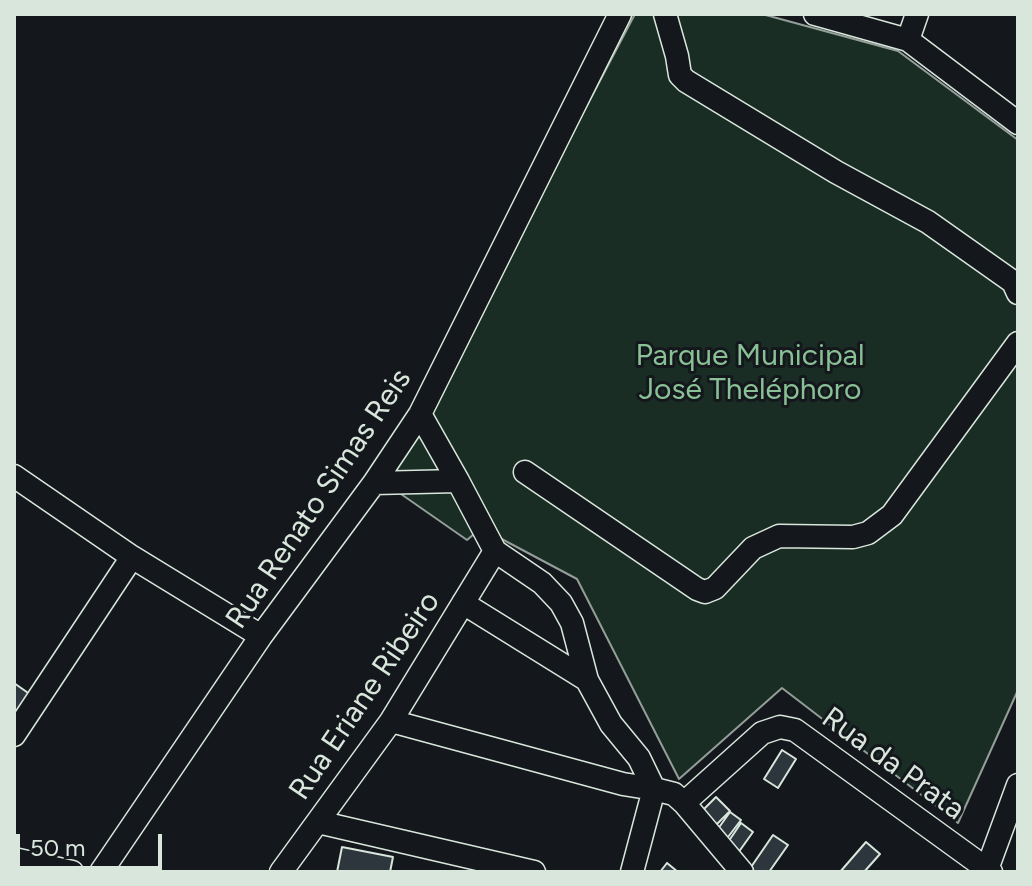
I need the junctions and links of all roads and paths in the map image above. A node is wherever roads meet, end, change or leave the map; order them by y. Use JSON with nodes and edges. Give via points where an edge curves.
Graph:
{"nodes":[{"id":1,"x":620,"y":14,"type":"edge"},
{"id":2,"x":665,"y":14,"type":"edge"},
{"id":3,"x":815,"y":14,"type":"edge"},
{"id":4,"x":917,"y":14,"type":"edge"},
{"id":5,"x":908,"y":40,"type":"junction"},
{"id":6,"x":1018,"y":123,"type":"edge"},
{"id":7,"x":1018,"y":293,"type":"edge"},
{"id":8,"x":1018,"y":343,"type":"edge"},
{"id":9,"x":420,"y":414,"type":"junction"},
{"id":10,"x":525,"y":472,"type":"dead end"},
{"id":11,"x":14,"y":476,"type":"edge"},
{"id":12,"x":458,"y":481,"type":"junction"},
{"id":13,"x":374,"y":483,"type":"junction"},
{"id":14,"x":495,"y":551,"type":"junction"},
{"id":15,"x":132,"y":557,"type":"junction"},
{"id":16,"x":463,"y":603,"type":"junction"},
{"id":17,"x":261,"y":636,"type":"junction"},
{"id":18,"x":587,"y":680,"type":"junction"},
{"id":19,"x":391,"y":721,"type":"junction"},
{"id":20,"x":16,"y":729,"type":"edge"},
{"id":21,"x":1018,"y":785,"type":"edge"},
{"id":22,"x":654,"y":789,"type":"junction"},
{"id":23,"x":684,"y":803,"type":"junction"},
{"id":24,"x":318,"y":822,"type":"junction"},
{"id":25,"x":14,"y":859,"type":"edge"},
{"id":26,"x":988,"y":871,"type":"edge"},
{"id":27,"x":72,"y":872,"type":"edge"},
{"id":28,"x":101,"y":872,"type":"edge"},
{"id":29,"x":281,"y":872,"type":"edge"},
{"id":30,"x":534,"y":872,"type":"edge"},
{"id":31,"x":632,"y":872,"type":"edge"},
{"id":32,"x":742,"y":872,"type":"edge"}],
"edges":[{"from":1,"to":9,"type":"street","name":"Rua Renato Simas Reis"},
{"from":2,"to":7,"type":"street","via":[[686,81],[928,222],[1013,282]]},
{"from":3,"to":5,"type":"street"},
{"from":4,"to":5,"type":"street"},
{"from":5,"to":6,"type":"street"},
{"from":8,"to":10,"type":"street","via":[[892,515],[853,537],[779,536],[753,548],[705,592]]},
{"from":9,"to":12,"type":"street"},
{"from":9,"to":13,"type":"street","name":"Rua Renato Simas Reis"},
{"from":11,"to":15,"type":"street"},
{"from":12,"to":13,"type":"street"},
{"from":12,"to":14,"type":"street"},
{"from":13,"to":17,"type":"street","name":"Rua Renato Simas Reis"},
{"from":14,"to":16,"type":"street","name":"Rua Eriane Ribeiro"},
{"from":14,"to":18,"type":"street","via":[[561,603],[572,623]]},
{"from":15,"to":17,"type":"street"},
{"from":15,"to":20,"type":"street"},
{"from":16,"to":18,"type":"street"},
{"from":16,"to":19,"type":"street","name":"Rua Eriane Ribeiro"},
{"from":17,"to":28,"type":"street","name":"Rua Renato Simas Reis"},
{"from":18,"to":22,"type":"street"},
{"from":19,"to":22,"type":"street"},
{"from":19,"to":24,"type":"street","name":"Rua Eriane Ribeiro"},
{"from":21,"to":26,"type":"street"},
{"from":22,"to":23,"type":"street"},
{"from":22,"to":31,"type":"street"},
{"from":23,"to":26,"type":"street","name":"Rua da Prata","via":[[762,733],[780,727],[795,730]]},
{"from":23,"to":32,"type":"street"},
{"from":24,"to":29,"type":"street","name":"Rua Eriane Ribeiro"},
{"from":24,"to":30,"type":"street"},
{"from":25,"to":27,"type":"street"}]}
